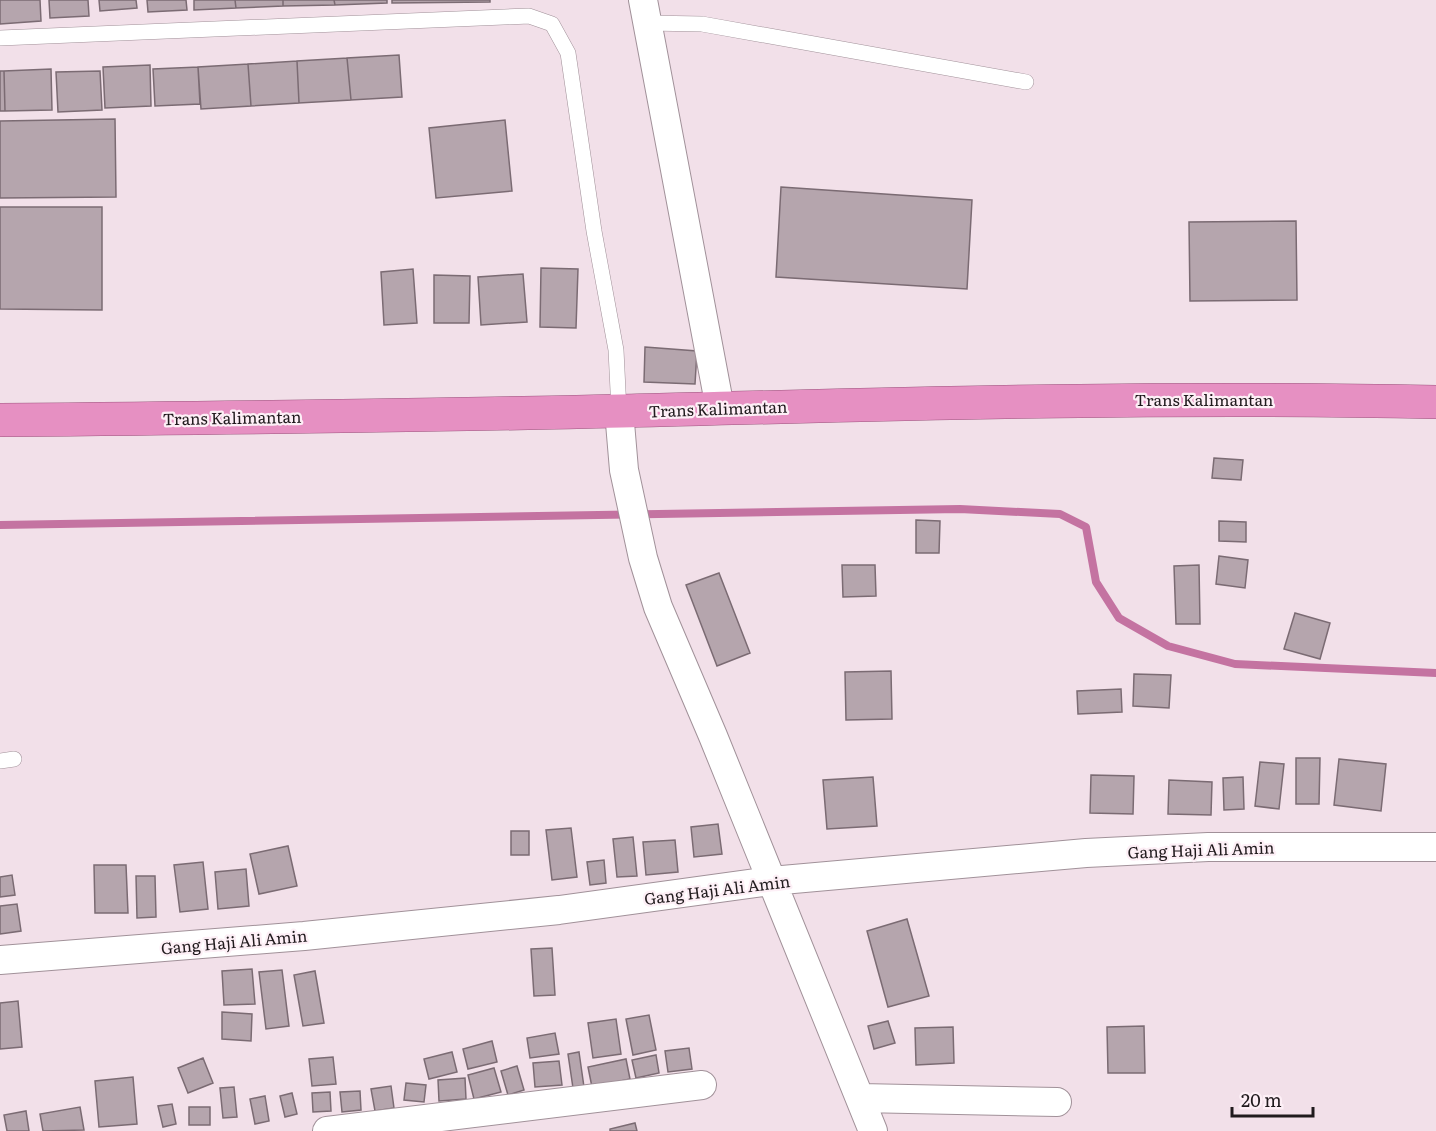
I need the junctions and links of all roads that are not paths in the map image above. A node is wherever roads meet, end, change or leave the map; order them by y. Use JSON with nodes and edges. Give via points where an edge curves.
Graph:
{"nodes":[{"id":1,"x":645,"y":12,"type":"edge"},
{"id":2,"x":0,"y":38,"type":"edge"},
{"id":3,"x":1026,"y":82,"type":"dead end"},
{"id":4,"x":1436,"y":402,"type":"edge"},
{"id":5,"x":720,"y":408,"type":"junction"},
{"id":6,"x":619,"y":411,"type":"junction"},
{"id":7,"x":0,"y":420,"type":"edge"},
{"id":8,"x":1436,"y":847,"type":"edge"},
{"id":9,"x":771,"y":881,"type":"junction"},
{"id":10,"x":0,"y":960,"type":"edge"},
{"id":11,"x":702,"y":1085,"type":"dead end"},
{"id":12,"x":860,"y":1098,"type":"junction"},
{"id":13,"x":1057,"y":1102,"type":"dead end"},
{"id":14,"x":327,"y":1131,"type":"edge"},
{"id":15,"x":873,"y":1131,"type":"edge"}],
"edges":[{"from":1,"to":3,"type":"lane"},
{"from":1,"to":5,"type":"street"},
{"from":2,"to":6,"type":"lane","via":[[530,16],[552,24],[568,53],[616,350]]},
{"from":4,"to":5,"type":"highway","name":"Trans Kalimantan","via":[[1114,399]]},
{"from":5,"to":6,"type":"highway","name":"Trans Kalimantan"},
{"from":6,"to":7,"type":"highway","name":"Trans Kalimantan"},
{"from":6,"to":9,"type":"street","via":[[624,470],[658,607]]},
{"from":8,"to":9,"type":"street","name":"Gang Haji Ali Amin","via":[[1208,847],[1086,853]]},
{"from":9,"to":10,"type":"street","name":"Gang Haji Ali Amin","via":[[559,909],[304,936]]},
{"from":9,"to":12,"type":"street"},
{"from":11,"to":14,"type":"street"},
{"from":12,"to":13,"type":"street"},
{"from":12,"to":15,"type":"street"}]}
